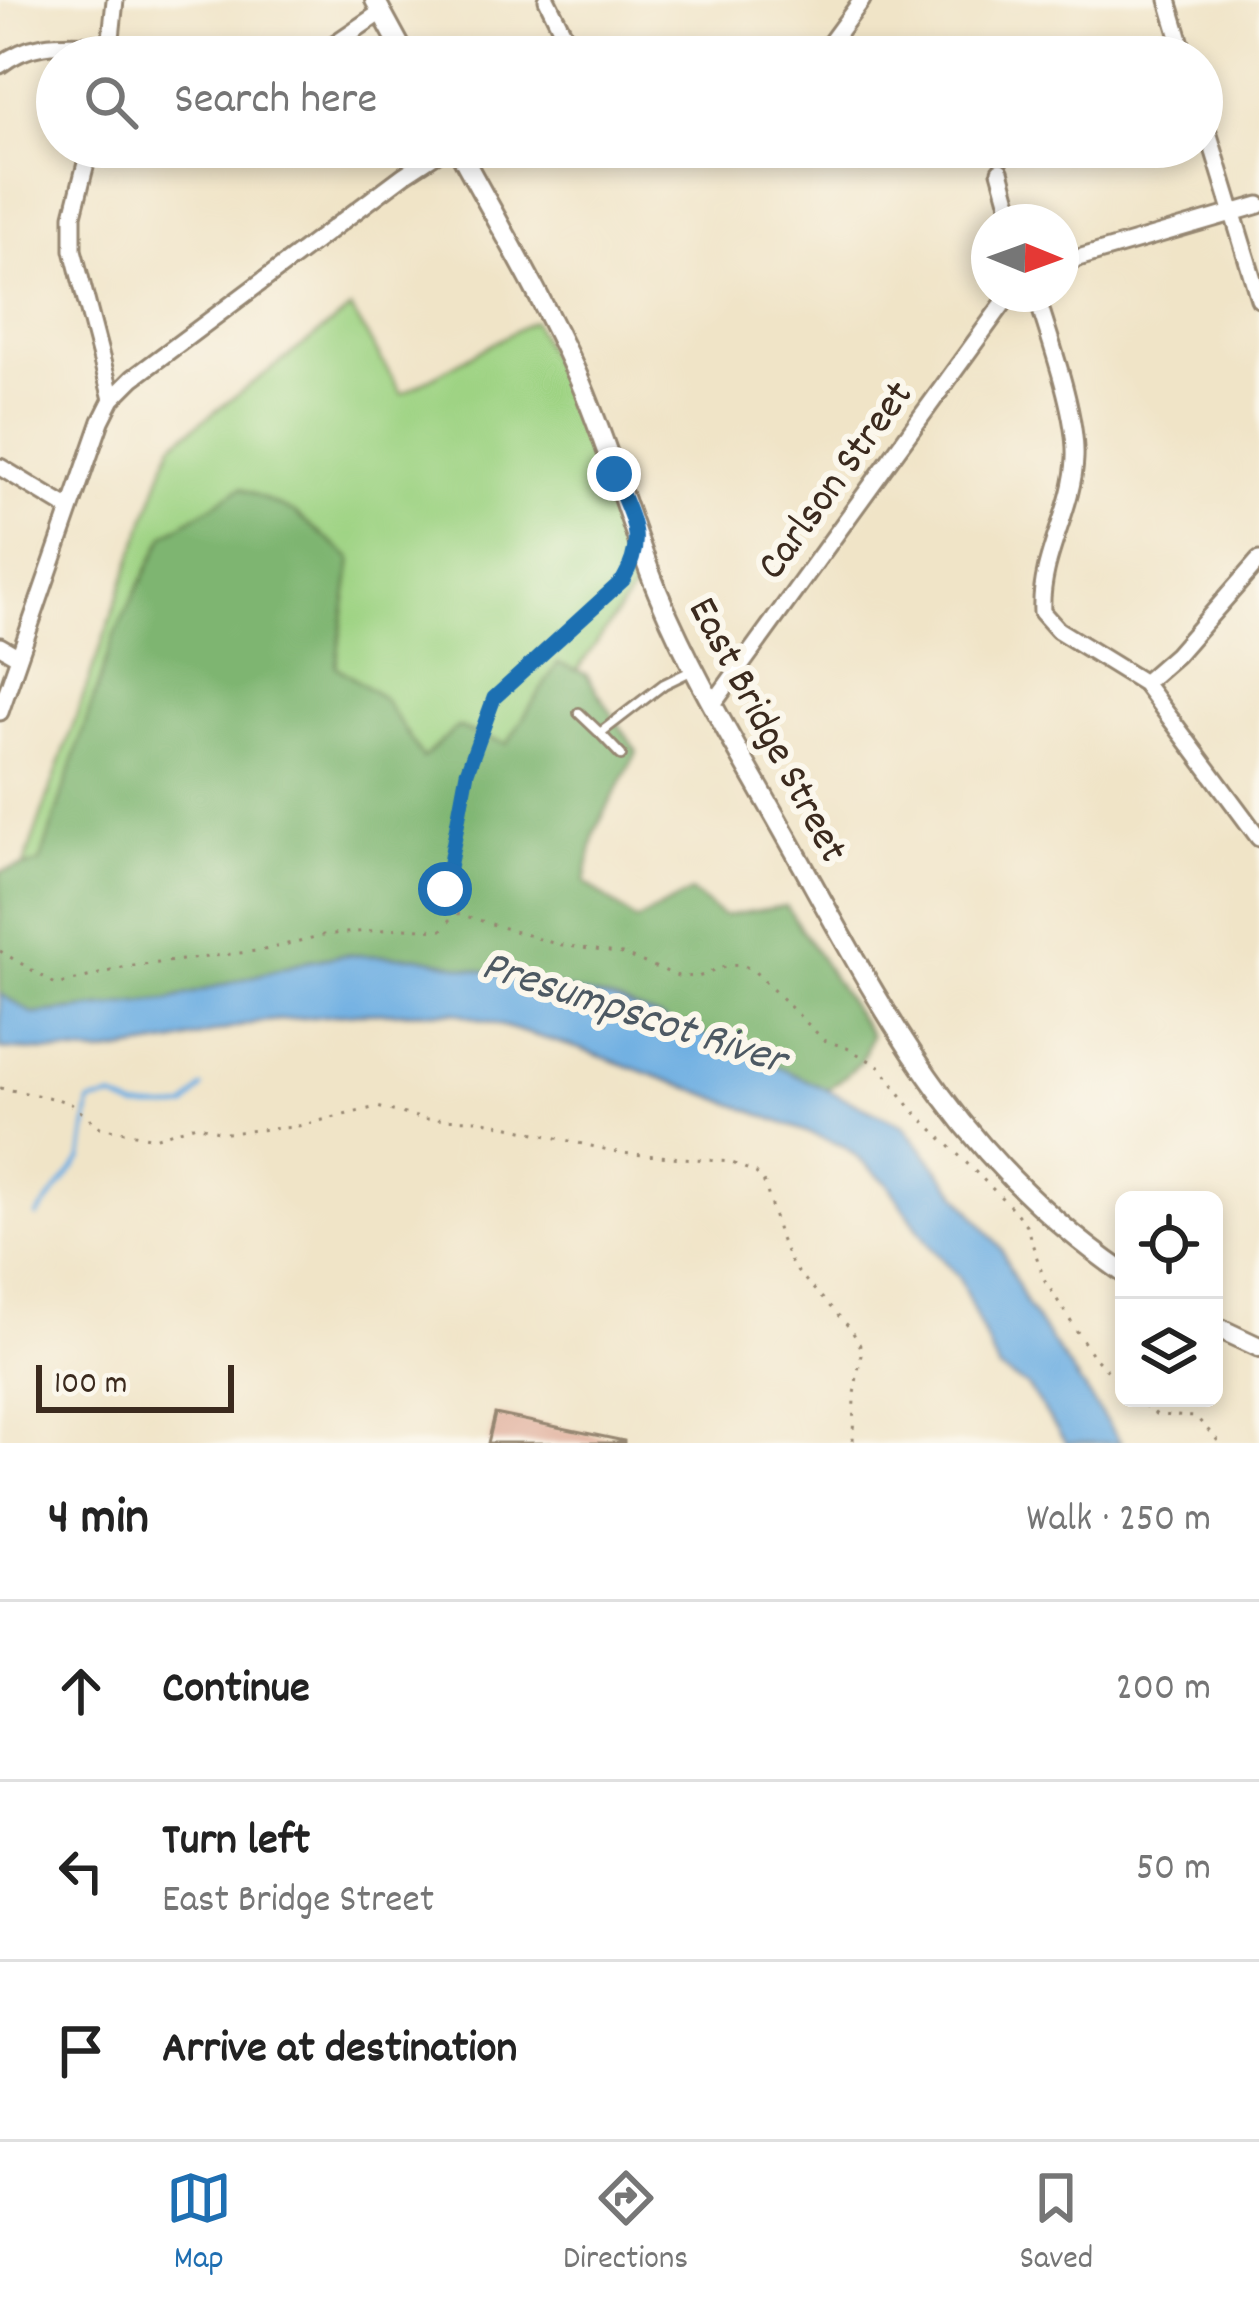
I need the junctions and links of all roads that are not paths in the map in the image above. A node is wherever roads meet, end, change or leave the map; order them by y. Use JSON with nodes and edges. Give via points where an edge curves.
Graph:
{"nodes":[{"id":1,"x":116,"y":0,"type":"edge"},
{"id":2,"x":547,"y":0,"type":"edge"},
{"id":3,"x":862,"y":0,"type":"edge"},
{"id":4,"x":1168,"y":0,"type":"edge"},
{"id":5,"x":378,"y":6,"type":"edge"},
{"id":6,"x":112,"y":36,"type":"edge"},
{"id":7,"x":341,"y":36,"type":"edge"},
{"id":8,"x":394,"y":36,"type":"edge"},
{"id":9,"x":565,"y":36,"type":"edge"},
{"id":10,"x":835,"y":36,"type":"edge"},
{"id":11,"x":1179,"y":36,"type":"edge"},
{"id":12,"x":36,"y":46,"type":"edge"},
{"id":13,"x":0,"y":64,"type":"edge"},
{"id":14,"x":85,"y":168,"type":"edge"},
{"id":15,"x":418,"y":168,"type":"edge"},
{"id":16,"x":468,"y":168,"type":"edge"},
{"id":17,"x":1220,"y":168,"type":"edge"},
{"id":18,"x":1000,"y":171,"type":"dead end"},
{"id":19,"x":1009,"y":204,"type":"edge"},
{"id":20,"x":1259,"y":206,"type":"edge"},
{"id":21,"x":1234,"y":212,"type":"junction"},
{"id":22,"x":1079,"y":258,"type":"edge"},
{"id":23,"x":1259,"y":299,"type":"edge"},
{"id":24,"x":997,"y":312,"type":"edge"},
{"id":25,"x":1041,"y":312,"type":"edge"},
{"id":26,"x":112,"y":399,"type":"junction"},
{"id":27,"x":0,"y":466,"type":"edge"},
{"id":28,"x":68,"y":508,"type":"junction"},
{"id":29,"x":1259,"y":560,"type":"edge"},
{"id":30,"x":0,"y":646,"type":"edge"},
{"id":31,"x":20,"y":657,"type":"junction"},
{"id":32,"x":694,"y":669,"type":"junction"},
{"id":33,"x":1144,"y":683,"type":"junction"},
{"id":34,"x":713,"y":704,"type":"junction"},
{"id":35,"x":0,"y":712,"type":"edge"},
{"id":36,"x":579,"y":713,"type":"dead end"},
{"id":37,"x":600,"y":733,"type":"junction"},
{"id":38,"x":621,"y":755,"type":"dead end"},
{"id":39,"x":1259,"y":838,"type":"edge"},
{"id":40,"x":1115,"y":1268,"type":"edge"},
{"id":41,"x":1223,"y":1330,"type":"edge"},
{"id":42,"x":1259,"y":1347,"type":"edge"}],
"edges":[{"from":1,"to":6,"type":"street"},
{"from":2,"to":9,"type":"street"},
{"from":3,"to":10,"type":"street"},
{"from":4,"to":11,"type":"street"},
{"from":5,"to":7,"type":"street"},
{"from":5,"to":8,"type":"street"},
{"from":12,"to":13,"type":"street"},
{"from":14,"to":26,"type":"street","via":[[73,250]]},
{"from":15,"to":26,"type":"street"},
{"from":16,"to":32,"type":"street","name":"East Bridge Street","via":[[575,370]]},
{"from":17,"to":21,"type":"street"},
{"from":18,"to":19,"type":"street"},
{"from":20,"to":21,"type":"street"},
{"from":21,"to":22,"type":"street"},
{"from":21,"to":23,"type":"street"},
{"from":24,"to":34,"type":"street","name":"Carlson Street"},
{"from":25,"to":33,"type":"street","via":[[1076,459],[1042,612]]},
{"from":26,"to":28,"type":"street"},
{"from":27,"to":28,"type":"street"},
{"from":28,"to":31,"type":"street"},
{"from":29,"to":33,"type":"street"},
{"from":30,"to":31,"type":"street"},
{"from":31,"to":35,"type":"street"},
{"from":32,"to":34,"type":"street","name":"East Bridge Street"},
{"from":32,"to":37,"type":"lane"},
{"from":33,"to":39,"type":"street"},
{"from":34,"to":40,"type":"street","name":"East Bridge Street","via":[[891,1025],[949,1110],[1009,1180]]},
{"from":36,"to":37,"type":"lane"},
{"from":37,"to":38,"type":"lane"},
{"from":41,"to":42,"type":"street"}]}
